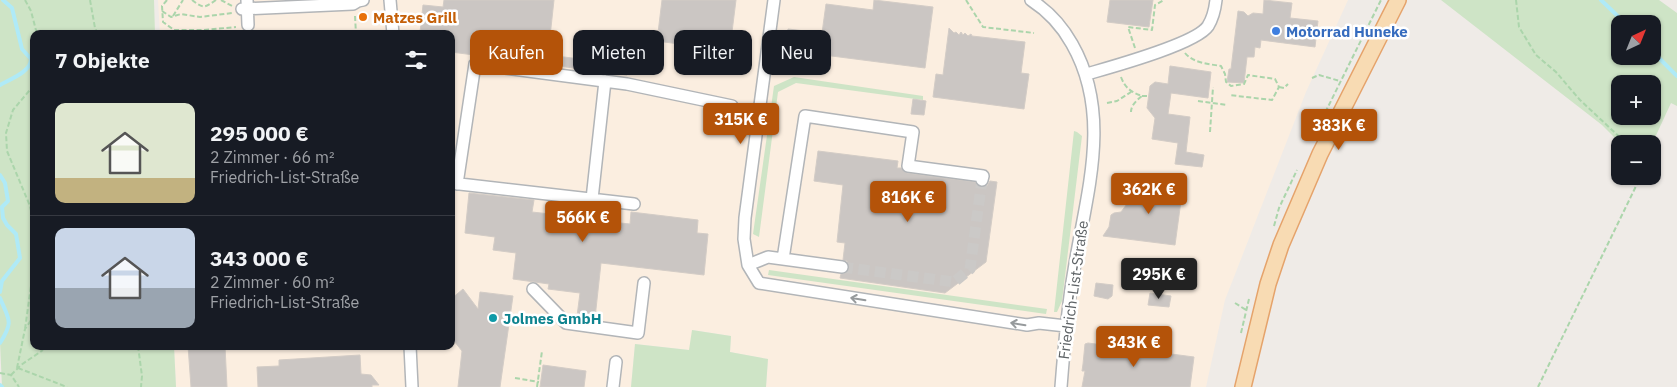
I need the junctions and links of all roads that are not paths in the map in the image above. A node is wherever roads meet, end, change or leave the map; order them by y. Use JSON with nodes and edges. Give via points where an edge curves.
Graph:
{"nodes":[{"id":1,"x":358,"y":0,"type":"edge"},
{"id":2,"x":363,"y":0,"type":"edge"},
{"id":3,"x":390,"y":0,"type":"edge"},
{"id":4,"x":774,"y":0,"type":"edge"},
{"id":5,"x":1031,"y":0,"type":"edge"},
{"id":6,"x":1216,"y":0,"type":"edge"},
{"id":7,"x":1398,"y":0,"type":"edge"},
{"id":8,"x":243,"y":8,"type":"edge"},
{"id":9,"x":244,"y":25,"type":"road end"},
{"id":10,"x":393,"y":30,"type":"edge"},
{"id":11,"x":1087,"y":74,"type":"junction"},
{"id":12,"x":605,"y":81,"type":"junction"},
{"id":13,"x":732,"y":106,"type":"dead end"},
{"id":14,"x":455,"y":178,"type":"edge"},
{"id":15,"x":982,"y":180,"type":"dead end"},
{"id":16,"x":455,"y":184,"type":"edge"},
{"id":17,"x":592,"y":199,"type":"junction"},
{"id":18,"x":634,"y":204,"type":"dead end"},
{"id":19,"x":783,"y":259,"type":"junction"},
{"id":20,"x":748,"y":265,"type":"junction"},
{"id":21,"x":842,"y":267,"type":"tunnel mouth"},
{"id":22,"x":644,"y":283,"type":"dead end"},
{"id":23,"x":533,"y":290,"type":"dead end"},
{"id":24,"x":1066,"y":326,"type":"junction"},
{"id":25,"x":410,"y":350,"type":"edge"},
{"id":26,"x":616,"y":362,"type":"dead end"},
{"id":27,"x":412,"y":387,"type":"edge"},
{"id":28,"x":613,"y":387,"type":"edge"},
{"id":29,"x":1061,"y":387,"type":"edge"},
{"id":30,"x":1243,"y":387,"type":"edge"}],
"edges":[{"from":1,"to":2,"type":"street"},
{"from":1,"to":8,"type":"street","via":[[353,4]]},
{"from":3,"to":10,"type":"street"},
{"from":4,"to":20,"type":"street","via":[[745,218]]},
{"from":5,"to":11,"type":"street","name":"Friedrich-List-Straße","via":[[1041,6],[1066,34]]},
{"from":6,"to":11,"type":"street","via":[[1207,27],[1190,39]]},
{"from":7,"to":30,"type":"main road","via":[[1320,154],[1280,245]]},
{"from":8,"to":9,"type":"street"},
{"from":11,"to":24,"type":"street","name":"Friedrich-List-Straße","via":[[1095,136],[1093,163]]},
{"from":12,"to":13,"type":"street"},
{"from":12,"to":14,"type":"street","via":[[475,64]]},
{"from":12,"to":17,"type":"street"},
{"from":15,"to":19,"type":"street","via":[[983,176],[908,166],[913,132],[805,116]]},
{"from":16,"to":17,"type":"street"},
{"from":17,"to":18,"type":"street"},
{"from":19,"to":20,"type":"street","via":[[768,257]]},
{"from":19,"to":21,"type":"street"},
{"from":24,"to":20,"type":"street","one_way":true,"via":[[1027,325],[759,283]]},
{"from":22,"to":23,"type":"street","via":[[638,333],[566,323]]},
{"from":24,"to":29,"type":"street","name":"Friedrich-List-Straße"},
{"from":25,"to":27,"type":"street"},
{"from":26,"to":28,"type":"street"}]}
